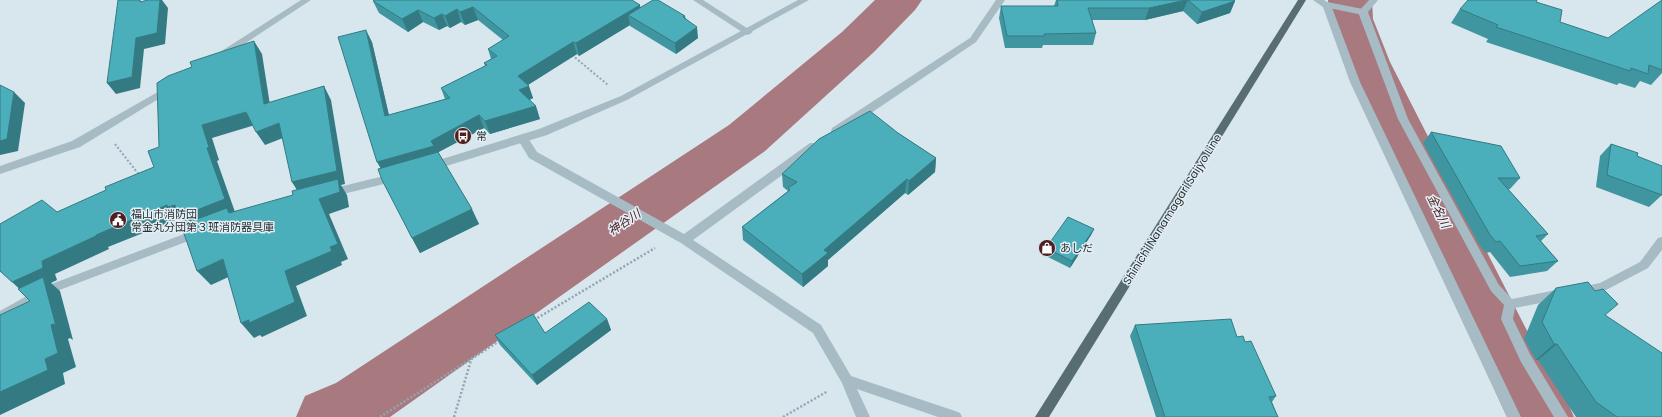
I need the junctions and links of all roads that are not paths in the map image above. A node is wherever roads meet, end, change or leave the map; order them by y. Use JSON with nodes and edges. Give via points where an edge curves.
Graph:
{"nodes":[{"id":1,"x":307,"y":0,"type":"edge"},
{"id":2,"x":696,"y":0,"type":"edge"},
{"id":3,"x":805,"y":0,"type":"edge"},
{"id":4,"x":1001,"y":0,"type":"edge"},
{"id":5,"x":1302,"y":0,"type":"edge"},
{"id":6,"x":1374,"y":0,"type":"edge"},
{"id":7,"x":1322,"y":2,"type":"edge"},
{"id":8,"x":1360,"y":12,"type":"junction"},
{"id":9,"x":748,"y":32,"type":"junction"},
{"id":10,"x":214,"y":60,"type":"edge"},
{"id":11,"x":180,"y":81,"type":"edge"},
{"id":12,"x":522,"y":138,"type":"junction"},
{"id":13,"x":0,"y":170,"type":"edge"},
{"id":14,"x":420,"y":170,"type":"edge"},
{"id":15,"x":406,"y":174,"type":"edge"},
{"id":16,"x":323,"y":195,"type":"edge"},
{"id":17,"x":208,"y":229,"type":"edge"},
{"id":18,"x":685,"y":240,"type":"junction"},
{"id":19,"x":1662,"y":241,"type":"edge"},
{"id":20,"x":1510,"y":304,"type":"junction"},
{"id":21,"x":0,"y":316,"type":"edge"},
{"id":22,"x":847,"y":380,"type":"junction"},
{"id":23,"x":864,"y":417,"type":"edge"},
{"id":24,"x":954,"y":417,"type":"edge"},
{"id":25,"x":1042,"y":417,"type":"edge"},
{"id":26,"x":1514,"y":417,"type":"edge"},
{"id":27,"x":1561,"y":417,"type":"edge"}],
"edges":[{"from":1,"to":10,"type":"street"},
{"from":2,"to":9,"type":"street"},
{"from":3,"to":9,"type":"street"},
{"from":4,"to":18,"type":"street","via":[[973,40],[824,139]]},
{"from":5,"to":25,"type":"main road","name":"Shinichi Nanamagari Saijyo Line"},
{"from":6,"to":8,"type":"street"},
{"from":7,"to":8,"type":"street"},
{"from":7,"to":26,"type":"street","via":[[1355,82]]},
{"from":8,"to":20,"type":"street","via":[[1403,119],[1495,288]]},
{"from":9,"to":12,"type":"street","via":[[624,98],[543,132]]},
{"from":11,"to":13,"type":"street","via":[[76,144]]},
{"from":12,"to":14,"type":"street"},
{"from":12,"to":18,"type":"street","via":[[533,155]]},
{"from":15,"to":16,"type":"street"},
{"from":17,"to":21,"type":"street","via":[[45,291]]},
{"from":18,"to":22,"type":"street","via":[[817,329]]},
{"from":19,"to":20,"type":"street","via":[[1644,265],[1602,287]]},
{"from":20,"to":27,"type":"street","via":[[1507,319],[1525,358]]},
{"from":22,"to":23,"type":"street"},
{"from":22,"to":24,"type":"street"}]}
